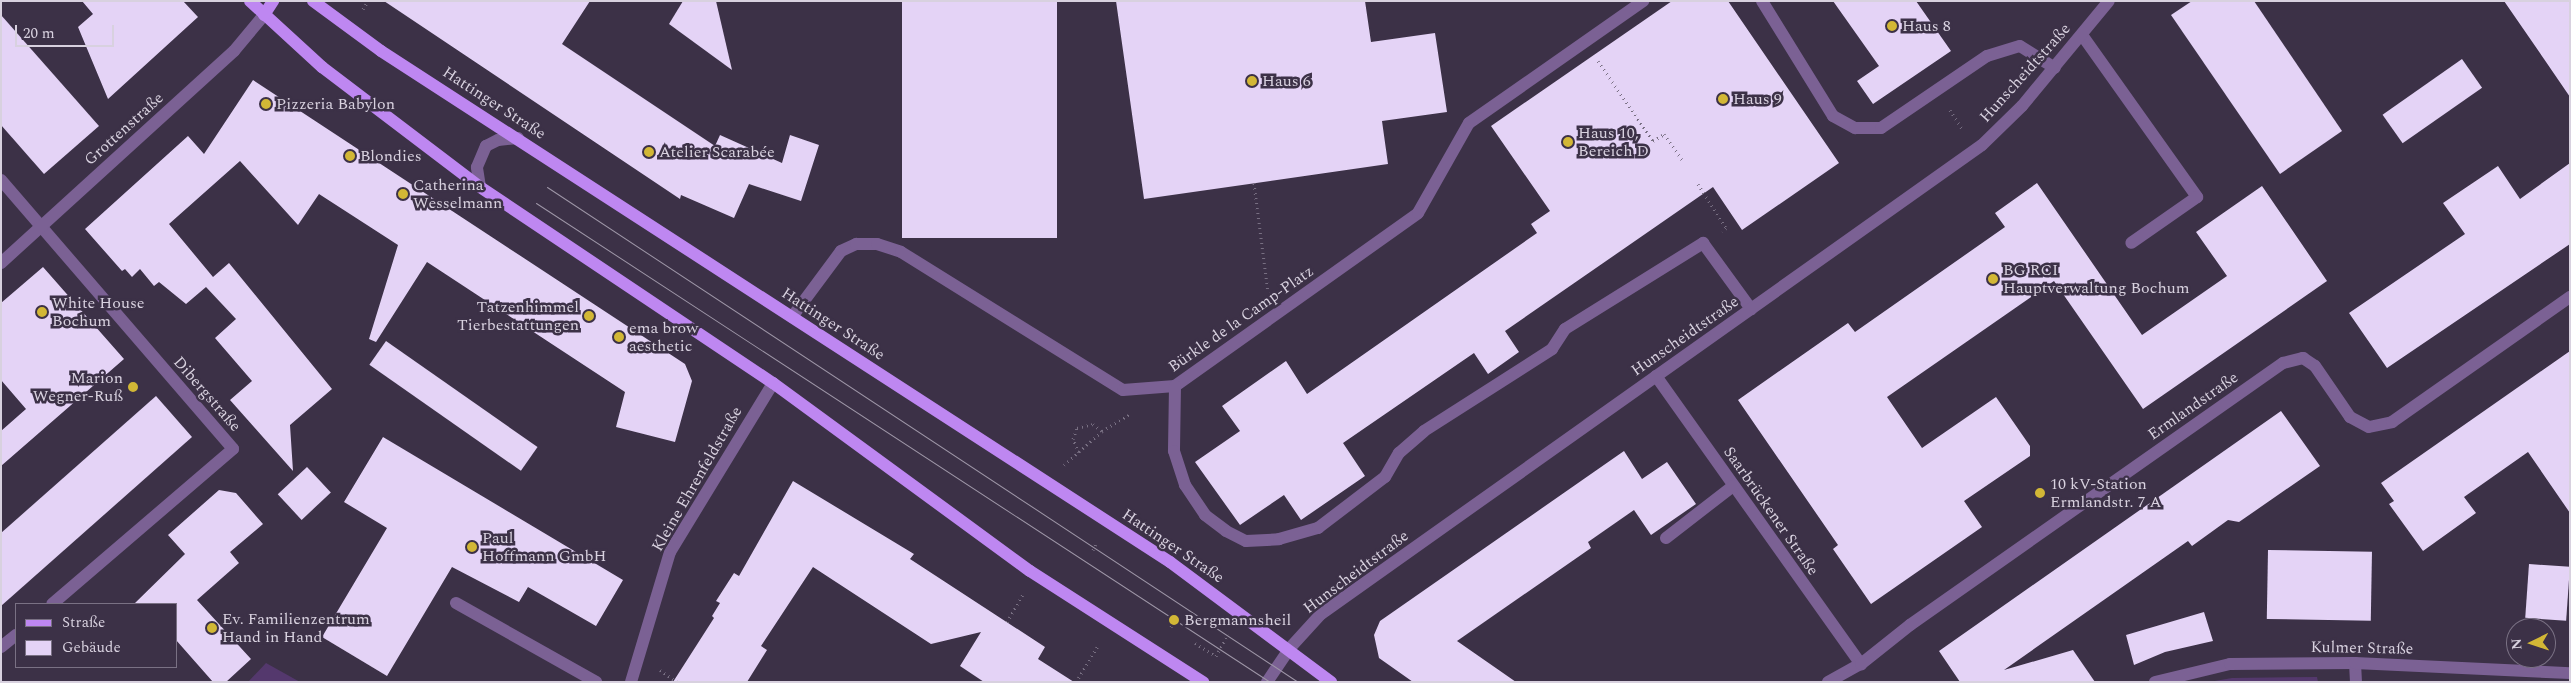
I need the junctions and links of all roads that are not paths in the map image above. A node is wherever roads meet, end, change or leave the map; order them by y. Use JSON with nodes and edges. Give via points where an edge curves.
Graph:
{"nodes":[{"id":1,"x":250,"y":1,"type":"edge"},
{"id":2,"x":273,"y":1,"type":"edge"},
{"id":3,"x":313,"y":1,"type":"edge"},
{"id":4,"x":1643,"y":1,"type":"edge"},
{"id":5,"x":1762,"y":1,"type":"edge"},
{"id":6,"x":2109,"y":1,"type":"edge"},
{"id":7,"x":264,"y":15,"type":"junction"},
{"id":8,"x":2082,"y":35,"type":"junction"},
{"id":9,"x":2056,"y":68,"type":"junction"},
{"id":10,"x":518,"y":138,"type":"junction"},
{"id":11,"x":1,"y":180,"type":"edge"},
{"id":12,"x":480,"y":187,"type":"junction"},
{"id":13,"x":42,"y":226,"type":"junction"},
{"id":14,"x":2131,"y":243,"type":"dead end"},
{"id":15,"x":1,"y":263,"type":"edge"},
{"id":16,"x":2570,"y":297,"type":"edge"},
{"id":17,"x":1751,"y":309,"type":"junction"},
{"id":18,"x":792,"y":317,"type":"junction"},
{"id":19,"x":1656,"y":376,"type":"junction"},
{"id":20,"x":773,"y":383,"type":"junction"},
{"id":21,"x":1176,"y":386,"type":"junction"},
{"id":22,"x":1733,"y":486,"type":"junction"},
{"id":23,"x":1666,"y":538,"type":"dead end"},
{"id":24,"x":53,"y":603,"type":"edge"},
{"id":25,"x":456,"y":603,"type":"dead end"},
{"id":26,"x":15,"y":636,"type":"edge"},
{"id":27,"x":1,"y":648,"type":"edge"},
{"id":28,"x":1289,"y":648,"type":"junction"},
{"id":29,"x":2355,"y":663,"type":"junction"},
{"id":30,"x":1861,"y":664,"type":"junction"},
{"id":31,"x":2570,"y":673,"type":"edge"},
{"id":32,"x":596,"y":682,"type":"edge"},
{"id":33,"x":631,"y":682,"type":"edge"},
{"id":34,"x":1203,"y":682,"type":"edge"},
{"id":35,"x":1267,"y":682,"type":"edge"},
{"id":36,"x":1331,"y":682,"type":"edge"},
{"id":37,"x":1828,"y":682,"type":"edge"},
{"id":38,"x":2155,"y":682,"type":"edge"},
{"id":39,"x":2356,"y":682,"type":"edge"}],
"edges":[{"from":1,"to":7,"type":"main road"},
{"from":2,"to":7,"type":"main road"},
{"from":3,"to":10,"type":"main road","name":"Hattinger Straße","via":[[381,51]]},
{"from":4,"to":21,"type":"street","name":"Bürkle de la Camp-Platz","via":[[1468,122],[1418,213]]},
{"from":5,"to":9,"type":"street","via":[[1833,116],[1855,128],[1881,128],[1987,56],[2020,46]]},
{"from":6,"to":8,"type":"street","name":"Hunscheidtstraße"},
{"from":7,"to":12,"type":"main road","via":[[322,67]]},
{"from":7,"to":13,"type":"street","name":"Grottenstraße","via":[[234,51]]},
{"from":8,"to":9,"type":"street","name":"Hunscheidtstraße"},
{"from":8,"to":14,"type":"street","via":[[2197,197]]},
{"from":9,"to":17,"type":"street","name":"Hunscheidtstraße","via":[[1974,150]]},
{"from":10,"to":12,"type":"street","via":[[486,146],[477,167]]},
{"from":10,"to":18,"type":"main road","name":"Hattinger Straße"},
{"from":11,"to":13,"type":"street","name":"Dibergstraße"},
{"from":12,"to":20,"type":"main road"},
{"from":13,"to":15,"type":"street","name":"Grottenstraße"},
{"from":13,"to":24,"type":"street","name":"Dibergstraße","via":[[233,449]]},
{"from":16,"to":30,"type":"street","name":"Ermlandstraße","via":[[2392,422],[2368,428],[2350,417],[2315,366],[2303,358],[2283,362],[1910,625]]},
{"from":17,"to":19,"type":"street","name":"Hunscheidtstraße"},
{"from":17,"to":21,"type":"street","via":[[1703,243],[1565,329],[1552,349],[1424,432],[1399,453],[1385,477],[1318,528],[1279,539],[1246,541],[1205,515],[1185,485],[1174,451]]},
{"from":18,"to":21,"type":"street","name":"Bürkle de la Camp-Platz","via":[[841,251],[856,244],[877,244],[901,252],[1122,390]]},
{"from":18,"to":28,"type":"main road","name":"Hattinger Straße","via":[[1170,562]]},
{"from":19,"to":22,"type":"street","name":"Saarbrückener Straße"},
{"from":19,"to":28,"type":"street","name":"Hunscheidtstraße","via":[[1321,614]]},
{"from":20,"to":33,"type":"street","name":"Kleine Ehrenfeldstraße","via":[[670,552]]},
{"from":20,"to":34,"type":"main road","via":[[1030,571]]},
{"from":22,"to":23,"type":"street"},
{"from":22,"to":30,"type":"street","name":"Saarbrückener Straße"},
{"from":25,"to":32,"type":"street"},
{"from":26,"to":27,"type":"street"},
{"from":28,"to":35,"type":"street","name":"Hunscheidtstraße"},
{"from":28,"to":36,"type":"main road","name":"Hattinger Straße"},
{"from":29,"to":31,"type":"street","name":"Kulmer Straße"},
{"from":29,"to":38,"type":"street","name":"Kulmer Straße","via":[[2230,664],[2201,668]]},
{"from":29,"to":39,"type":"street"},
{"from":30,"to":37,"type":"street","name":"Ermlandstraße"}]}
